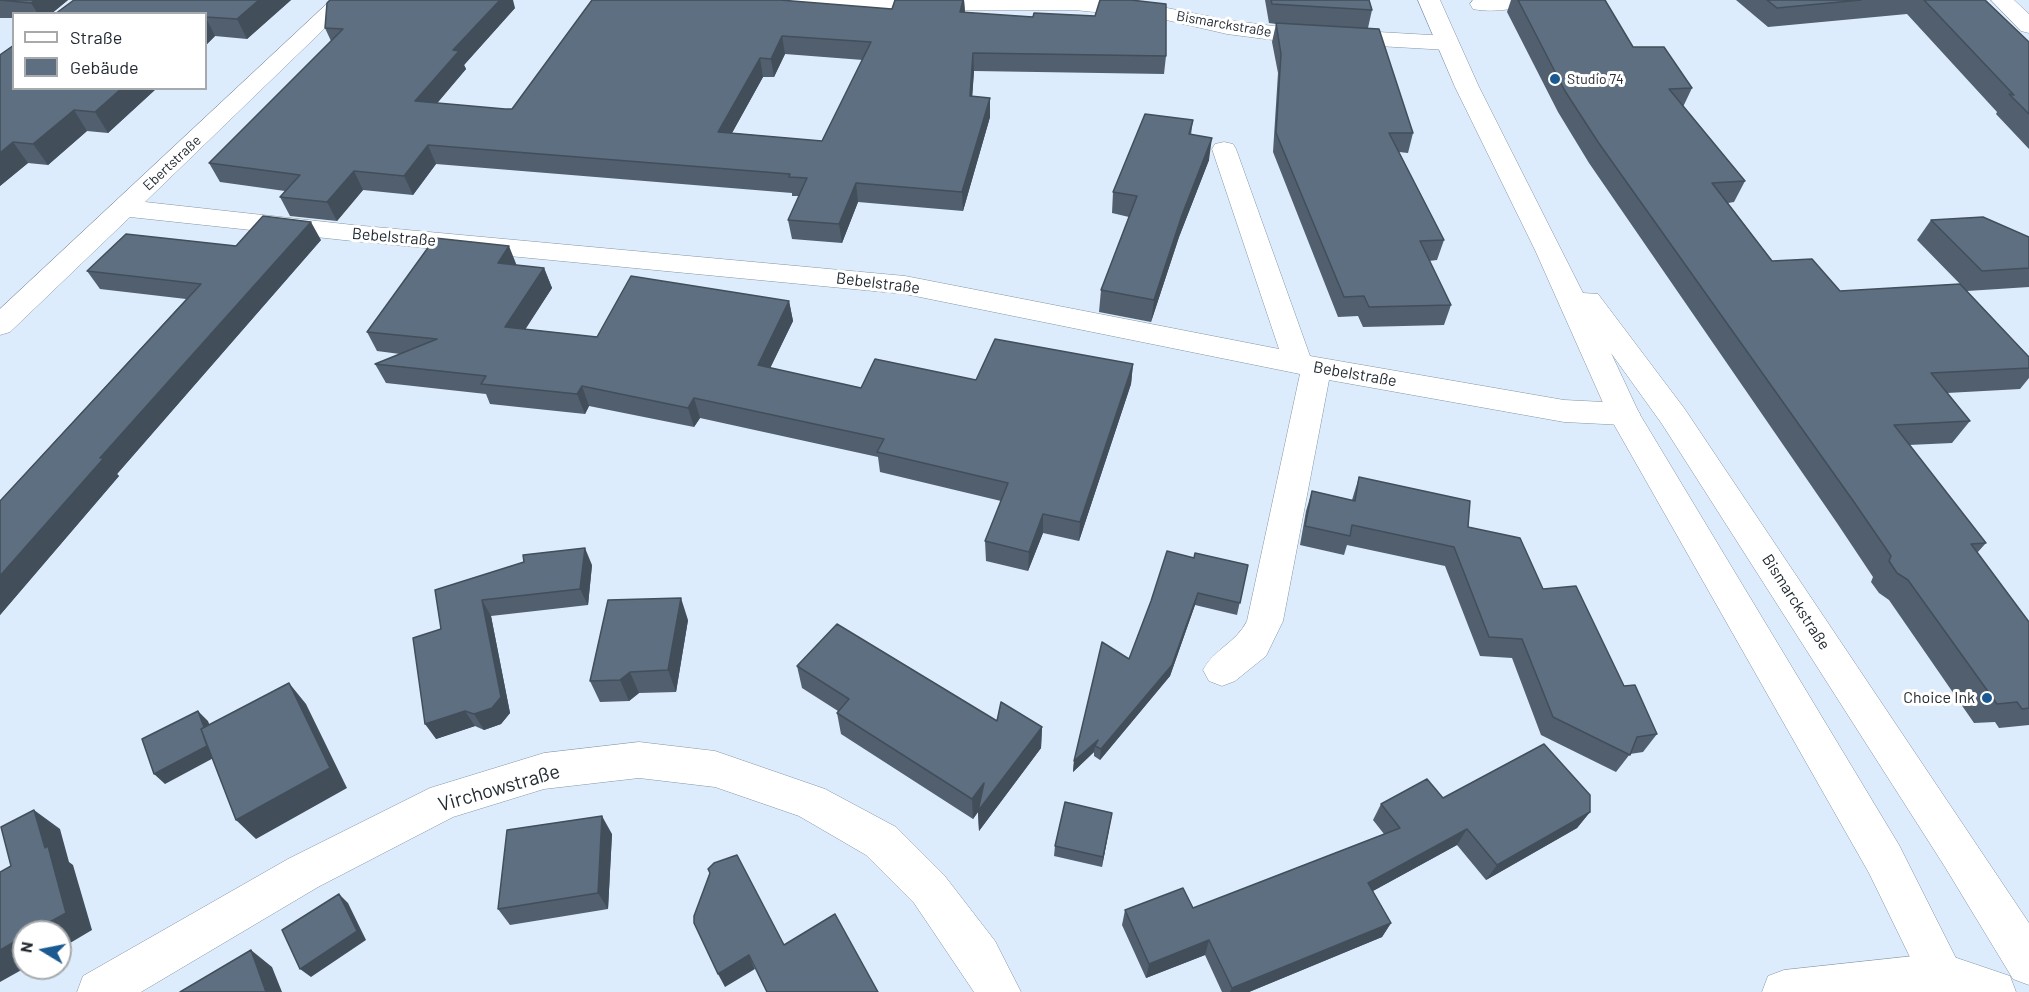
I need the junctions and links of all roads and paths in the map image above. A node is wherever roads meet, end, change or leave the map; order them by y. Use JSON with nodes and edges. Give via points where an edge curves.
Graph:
{"nodes":[{"id":1,"x":343,"y":0,"type":"edge"},
{"id":2,"x":749,"y":0,"type":"edge"},
{"id":3,"x":1429,"y":0,"type":"edge"},
{"id":4,"x":1525,"y":0,"type":"edge"},
{"id":5,"x":1481,"y":4,"type":"dead end"},
{"id":6,"x":2014,"y":6,"type":"edge"},
{"id":7,"x":2029,"y":26,"type":"edge"},
{"id":8,"x":1448,"y":43,"type":"junction"},
{"id":9,"x":1224,"y":149,"type":"dead end"},
{"id":10,"x":123,"y":208,"type":"junction"},
{"id":11,"x":1549,"y":250,"type":"junction"},
{"id":12,"x":0,"y":325,"type":"edge"},
{"id":13,"x":1307,"y":365,"type":"junction"},
{"id":14,"x":1624,"y":414,"type":"junction"},
{"id":15,"x":1222,"y":670,"type":"dead end"},
{"id":16,"x":2029,"y":963,"type":"edge"},
{"id":17,"x":1946,"y":983,"type":"edge"},
{"id":18,"x":99,"y":992,"type":"edge"},
{"id":19,"x":999,"y":992,"type":"edge"},
{"id":20,"x":1784,"y":992,"type":"edge"},
{"id":21,"x":1994,"y":992,"type":"edge"}],
"edges":[{"from":1,"to":10,"type":"street","name":"Ebertstraße"},
{"from":2,"to":8,"type":"street","name":"Bismarckstraße","via":[[820,5],[1075,4],[1162,13],[1273,33]]},
{"from":3,"to":8,"type":"street","name":"Bismarckstraße"},
{"from":4,"to":5,"type":"street"},
{"from":6,"to":7,"type":"street"},
{"from":8,"to":11,"type":"street","name":"Bismarckstraße"},
{"from":9,"to":13,"type":"street"},
{"from":10,"to":12,"type":"street","name":"Ebertstraße"},
{"from":10,"to":13,"type":"street","name":"Bebelstraße","via":[[905,285]]},
{"from":11,"to":14,"type":"street","name":"Bismarckstraße"},
{"from":11,"to":16,"type":"street","name":"Bismarckstraße","via":[[1673,416]]},
{"from":13,"to":14,"type":"street","name":"Bebelstraße","via":[[1564,411]]},
{"from":13,"to":15,"type":"street","via":[[1265,621],[1253,645]]},
{"from":14,"to":17,"type":"street","name":"Bismarckstraße","via":[[1884,859]]},
{"from":17,"to":20,"type":"street"},
{"from":17,"to":21,"type":"street"},
{"from":18,"to":19,"type":"street","name":"Virchowstraße","via":[[303,873],[444,801],[544,771],[639,760],[726,773],[811,802],[881,841],[929,889],[979,957]]}]}
